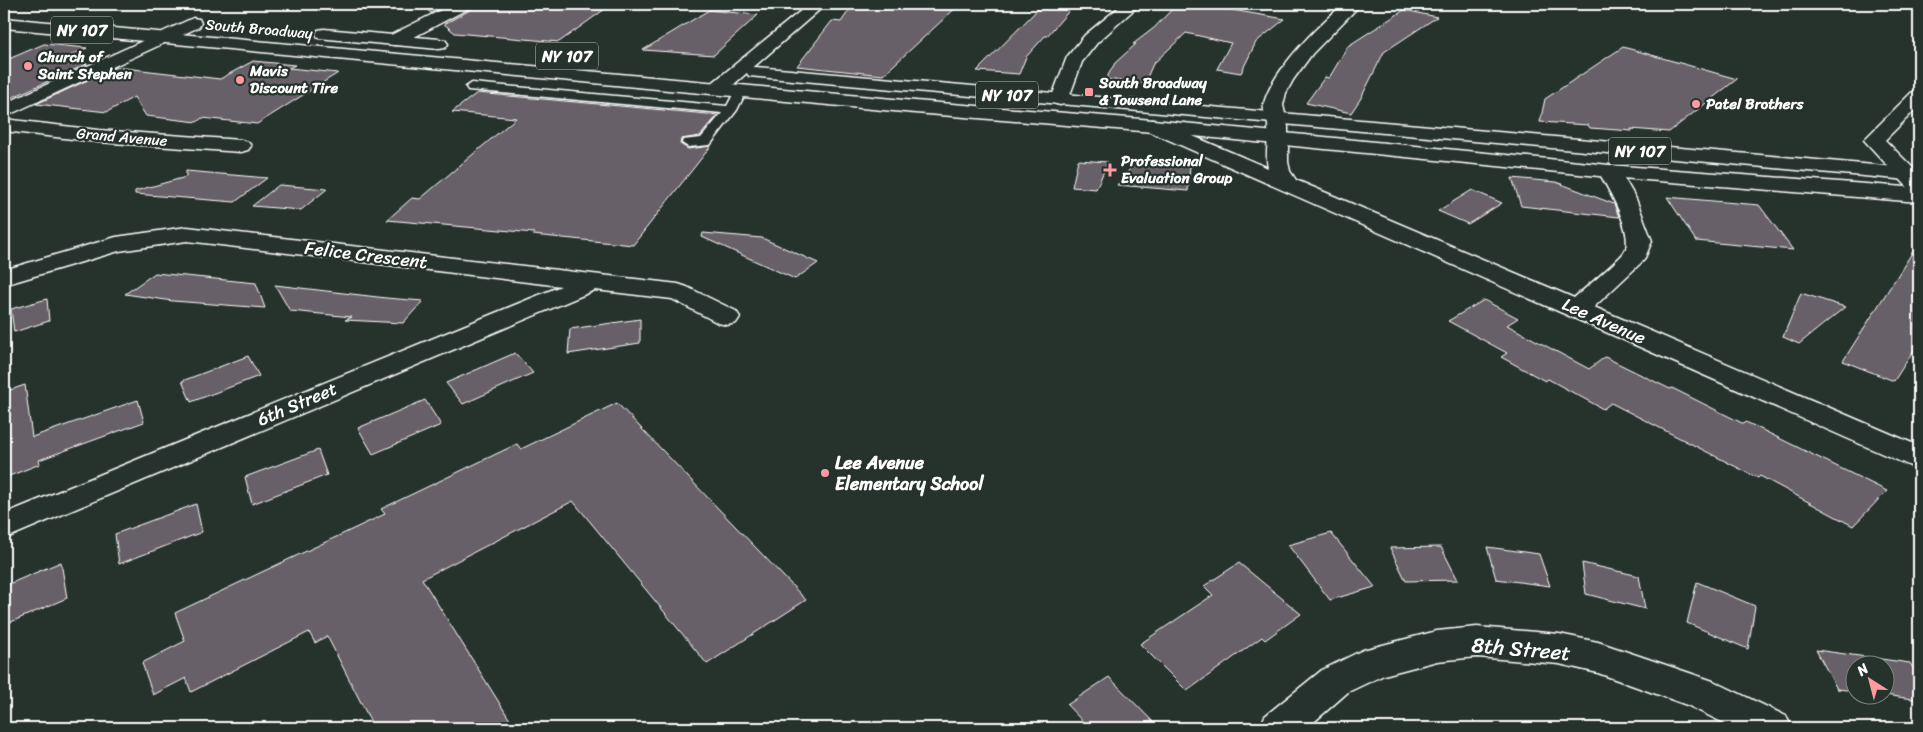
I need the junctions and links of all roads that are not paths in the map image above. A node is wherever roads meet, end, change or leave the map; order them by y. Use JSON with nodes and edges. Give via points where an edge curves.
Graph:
{"nodes":[{"id":1,"x":465,"y":4,"type":"edge"},
{"id":2,"x":797,"y":4,"type":"edge"},
{"id":3,"x":1132,"y":4,"type":"edge"},
{"id":4,"x":1353,"y":4,"type":"edge"},
{"id":5,"x":816,"y":5,"type":"edge"},
{"id":6,"x":165,"y":20,"type":"dead end"},
{"id":7,"x":4,"y":23,"type":"edge"},
{"id":8,"x":306,"y":33,"type":"dead end"},
{"id":9,"x":161,"y":38,"type":"junction"},
{"id":10,"x":395,"y":40,"type":"junction"},
{"id":11,"x":455,"y":46,"type":"dead end"},
{"id":12,"x":738,"y":71,"type":"junction"},
{"id":13,"x":718,"y":78,"type":"junction"},
{"id":14,"x":472,"y":87,"type":"dead end"},
{"id":15,"x":741,"y":90,"type":"junction"},
{"id":16,"x":1919,"y":96,"type":"edge"},
{"id":17,"x":1060,"y":99,"type":"junction"},
{"id":18,"x":731,"y":110,"type":"junction"},
{"id":19,"x":4,"y":111,"type":"edge"},
{"id":20,"x":1277,"y":118,"type":"junction"},
{"id":21,"x":4,"y":125,"type":"edge"},
{"id":22,"x":1153,"y":126,"type":"junction"},
{"id":23,"x":1278,"y":139,"type":"junction"},
{"id":24,"x":688,"y":143,"type":"dead end"},
{"id":25,"x":241,"y":146,"type":"dead end"},
{"id":26,"x":1609,"y":171,"type":"junction"},
{"id":27,"x":1915,"y":179,"type":"edge"},
{"id":28,"x":1288,"y":184,"type":"junction"},
{"id":29,"x":1919,"y":196,"type":"edge"},
{"id":30,"x":4,"y":278,"type":"edge"},
{"id":31,"x":590,"y":282,"type":"junction"},
{"id":32,"x":1577,"y":309,"type":"junction"},
{"id":33,"x":726,"y":317,"type":"dead end"},
{"id":34,"x":1919,"y":458,"type":"edge"},
{"id":35,"x":4,"y":527,"type":"edge"},
{"id":36,"x":1279,"y":728,"type":"edge"},
{"id":37,"x":1772,"y":728,"type":"edge"}],
"edges":[{"from":1,"to":10,"type":"street"},
{"from":2,"to":5,"type":"street"},
{"from":3,"to":17,"type":"street","via":[[1091,39],[1074,61]]},
{"from":4,"to":20,"type":"street","via":[[1325,28],[1299,59],[1280,88],[1273,106]]},
{"from":5,"to":12,"type":"street"},
{"from":6,"to":9,"type":"street","name":"South Broadway","via":[[202,24]]},
{"from":7,"to":9,"type":"street","name":"South Broadway","number":"NY 107"},
{"from":8,"to":10,"type":"street","name":"South Broadway"},
{"from":9,"to":13,"type":"street","name":"South Broadway","number":"NY 107","via":[[369,58]]},
{"from":9,"to":19,"type":"street"},
{"from":10,"to":11,"type":"street","name":"South Broadway"},
{"from":12,"to":13,"type":"street"},
{"from":12,"to":17,"type":"street","number":"NY 107"},
{"from":13,"to":15,"type":"street","number":"NY 107"},
{"from":14,"to":18,"type":"lane"},
{"from":15,"to":18,"type":"lane"},
{"from":15,"to":22,"type":"street","number":"NY 107"},
{"from":16,"to":27,"type":"street","via":[[1874,140]]},
{"from":17,"to":20,"type":"street","number":"NY 107"},
{"from":18,"to":24,"type":"lane","via":[[704,142]]},
{"from":20,"to":23,"type":"street"},
{"from":20,"to":27,"type":"street","number":"NY 107"},
{"from":21,"to":25,"type":"street","name":"Grand Avenue","via":[[98,136]]},
{"from":22,"to":23,"type":"street","number":"NY 107"},
{"from":22,"to":28,"type":"street","name":"Lee Avenue"},
{"from":23,"to":26,"type":"street","number":"NY 107"},
{"from":23,"to":28,"type":"street","via":[[1278,172]]},
{"from":26,"to":29,"type":"street","number":"NY 107"},
{"from":26,"to":32,"type":"street","via":[[1625,199],[1640,241],[1636,255]]},
{"from":28,"to":32,"type":"street","name":"Lee Avenue"},
{"from":30,"to":31,"type":"street","name":"Felice Crescent","via":[[116,244],[186,234]]},
{"from":31,"to":33,"type":"street","name":"Felice Crescent","via":[[678,292]]},
{"from":31,"to":35,"type":"street","name":"6th Street"},
{"from":32,"to":34,"type":"street","name":"Lee Avenue"},
{"from":36,"to":37,"type":"street","name":"8th Street","via":[[1335,681],[1376,661],[1437,646],[1477,642],[1559,649],[1598,658],[1700,693]]}]}
